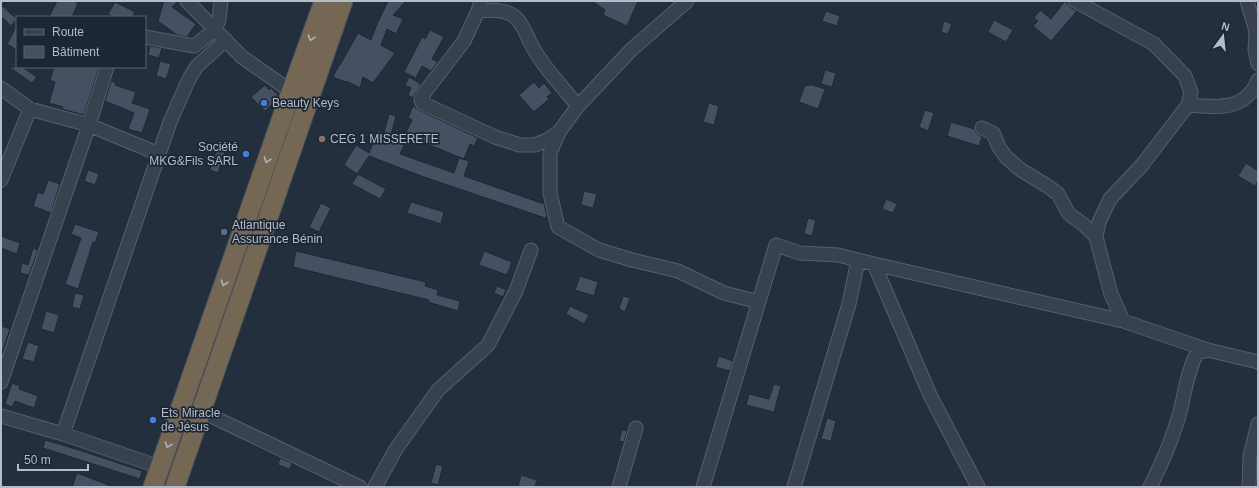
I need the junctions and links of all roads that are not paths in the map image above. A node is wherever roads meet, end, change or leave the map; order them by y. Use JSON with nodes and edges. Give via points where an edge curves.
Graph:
{"nodes":[{"id":1,"x":187,"y":1,"type":"edge"},
{"id":2,"x":221,"y":1,"type":"edge"},
{"id":3,"x":324,"y":1,"type":"edge"},
{"id":4,"x":343,"y":1,"type":"edge"},
{"id":5,"x":350,"y":1,"type":"edge"},
{"id":6,"x":688,"y":1,"type":"edge"},
{"id":7,"x":1075,"y":1,"type":"edge"},
{"id":8,"x":1247,"y":1,"type":"edge"},
{"id":9,"x":480,"y":6,"type":"edge"},
{"id":10,"x":215,"y":30,"type":"junction"},
{"id":11,"x":146,"y":36,"type":"edge"},
{"id":12,"x":226,"y":40,"type":"junction"},
{"id":13,"x":1258,"y":64,"type":"edge"},
{"id":14,"x":107,"y":68,"type":"edge"},
{"id":15,"x":1258,"y":80,"type":"edge"},
{"id":16,"x":1,"y":88,"type":"edge"},
{"id":17,"x":292,"y":92,"type":"junction"},
{"id":18,"x":1188,"y":105,"type":"junction"},
{"id":19,"x":578,"y":106,"type":"junction"},
{"id":20,"x":30,"y":108,"type":"junction"},
{"id":21,"x":89,"y":125,"type":"junction"},
{"id":22,"x":982,"y":128,"type":"dead end"},
{"id":23,"x":559,"y":132,"type":"junction"},
{"id":24,"x":159,"y":154,"type":"junction"},
{"id":25,"x":1,"y":180,"type":"edge"},
{"id":26,"x":1096,"y":237,"type":"junction"},
{"id":27,"x":531,"y":250,"type":"dead end"},
{"id":28,"x":858,"y":260,"type":"junction"},
{"id":29,"x":874,"y":264,"type":"junction"},
{"id":30,"x":759,"y":302,"type":"junction"},
{"id":31,"x":1123,"y":321,"type":"junction"},
{"id":32,"x":1208,"y":350,"type":"junction"},
{"id":33,"x":1258,"y":362,"type":"edge"},
{"id":34,"x":1,"y":382,"type":"edge"},
{"id":35,"x":207,"y":414,"type":"junction"},
{"id":36,"x":1,"y":416,"type":"edge"},
{"id":37,"x":1258,"y":424,"type":"edge"},
{"id":38,"x":636,"y":428,"type":"dead end"},
{"id":39,"x":63,"y":434,"type":"junction"},
{"id":40,"x":160,"y":467,"type":"junction"},
{"id":41,"x":153,"y":487,"type":"edge"},
{"id":42,"x":175,"y":487,"type":"edge"},
{"id":43,"x":182,"y":487,"type":"edge"},
{"id":44,"x":360,"y":487,"type":"edge"},
{"id":45,"x":375,"y":487,"type":"edge"},
{"id":46,"x":619,"y":487,"type":"edge"},
{"id":47,"x":703,"y":487,"type":"edge"},
{"id":48,"x":794,"y":487,"type":"edge"},
{"id":49,"x":978,"y":487,"type":"edge"},
{"id":50,"x":1150,"y":487,"type":"edge"},
{"id":51,"x":1249,"y":487,"type":"edge"}],
"edges":[{"from":1,"to":10,"type":"street"},
{"from":2,"to":10,"type":"street"},
{"from":3,"to":17,"type":"highway","one_way":true},
{"from":4,"to":42,"type":"highway"},
{"from":5,"to":35,"type":"street"},
{"from":6,"to":19,"type":"street","via":[[632,49]]},
{"from":7,"to":18,"type":"street","via":[[1154,44],[1185,76],[1191,92]]},
{"from":8,"to":13,"type":"street","via":[[1256,31],[1255,50]]},
{"from":9,"to":19,"type":"street","via":[[515,17],[536,53]]},
{"from":9,"to":23,"type":"street","via":[[464,41],[425,92],[422,103],[495,137],[520,145],[535,145]]},
{"from":10,"to":11,"type":"street","via":[[194,46]]},
{"from":10,"to":12,"type":"street"},
{"from":12,"to":17,"type":"street","via":[[242,57]]},
{"from":12,"to":24,"type":"street","via":[[197,66],[188,79]]},
{"from":14,"to":21,"type":"street"},
{"from":15,"to":18,"type":"street","via":[[1254,90],[1234,104],[1214,107]]},
{"from":16,"to":20,"type":"street"},
{"from":17,"to":40,"type":"highway","one_way":true},
{"from":18,"to":26,"type":"street","via":[[1142,165],[1110,198],[1098,222]]},
{"from":19,"to":23,"type":"street"},
{"from":20,"to":21,"type":"street"},
{"from":20,"to":25,"type":"street"},
{"from":21,"to":24,"type":"street"},
{"from":21,"to":34,"type":"street"},
{"from":22,"to":26,"type":"street","via":[[993,133],[1006,157],[1058,194],[1069,214]]},
{"from":23,"to":30,"type":"street","via":[[550,153],[550,193],[558,227],[599,250],[678,271],[724,293]]},
{"from":24,"to":39,"type":"street"},
{"from":26,"to":31,"type":"street","via":[[1111,294]]},
{"from":27,"to":45,"type":"street","via":[[516,291],[488,345],[438,390],[396,449]]},
{"from":28,"to":29,"type":"street"},
{"from":28,"to":30,"type":"street","via":[[838,255],[800,254],[776,245]]},
{"from":28,"to":48,"type":"street","via":[[849,304]]},
{"from":29,"to":31,"type":"street"},
{"from":29,"to":49,"type":"street","via":[[930,395]]},
{"from":30,"to":47,"type":"street"},
{"from":31,"to":32,"type":"street"},
{"from":32,"to":33,"type":"street"},
{"from":32,"to":50,"type":"street","via":[[1197,353],[1191,364],[1180,413],[1161,466]]},
{"from":35,"to":43,"type":"street"},
{"from":35,"to":44,"type":"street"},
{"from":36,"to":39,"type":"street"},
{"from":37,"to":51,"type":"street","via":[[1250,456]]},
{"from":38,"to":46,"type":"street"},
{"from":39,"to":40,"type":"street"},
{"from":40,"to":41,"type":"highway"}]}
